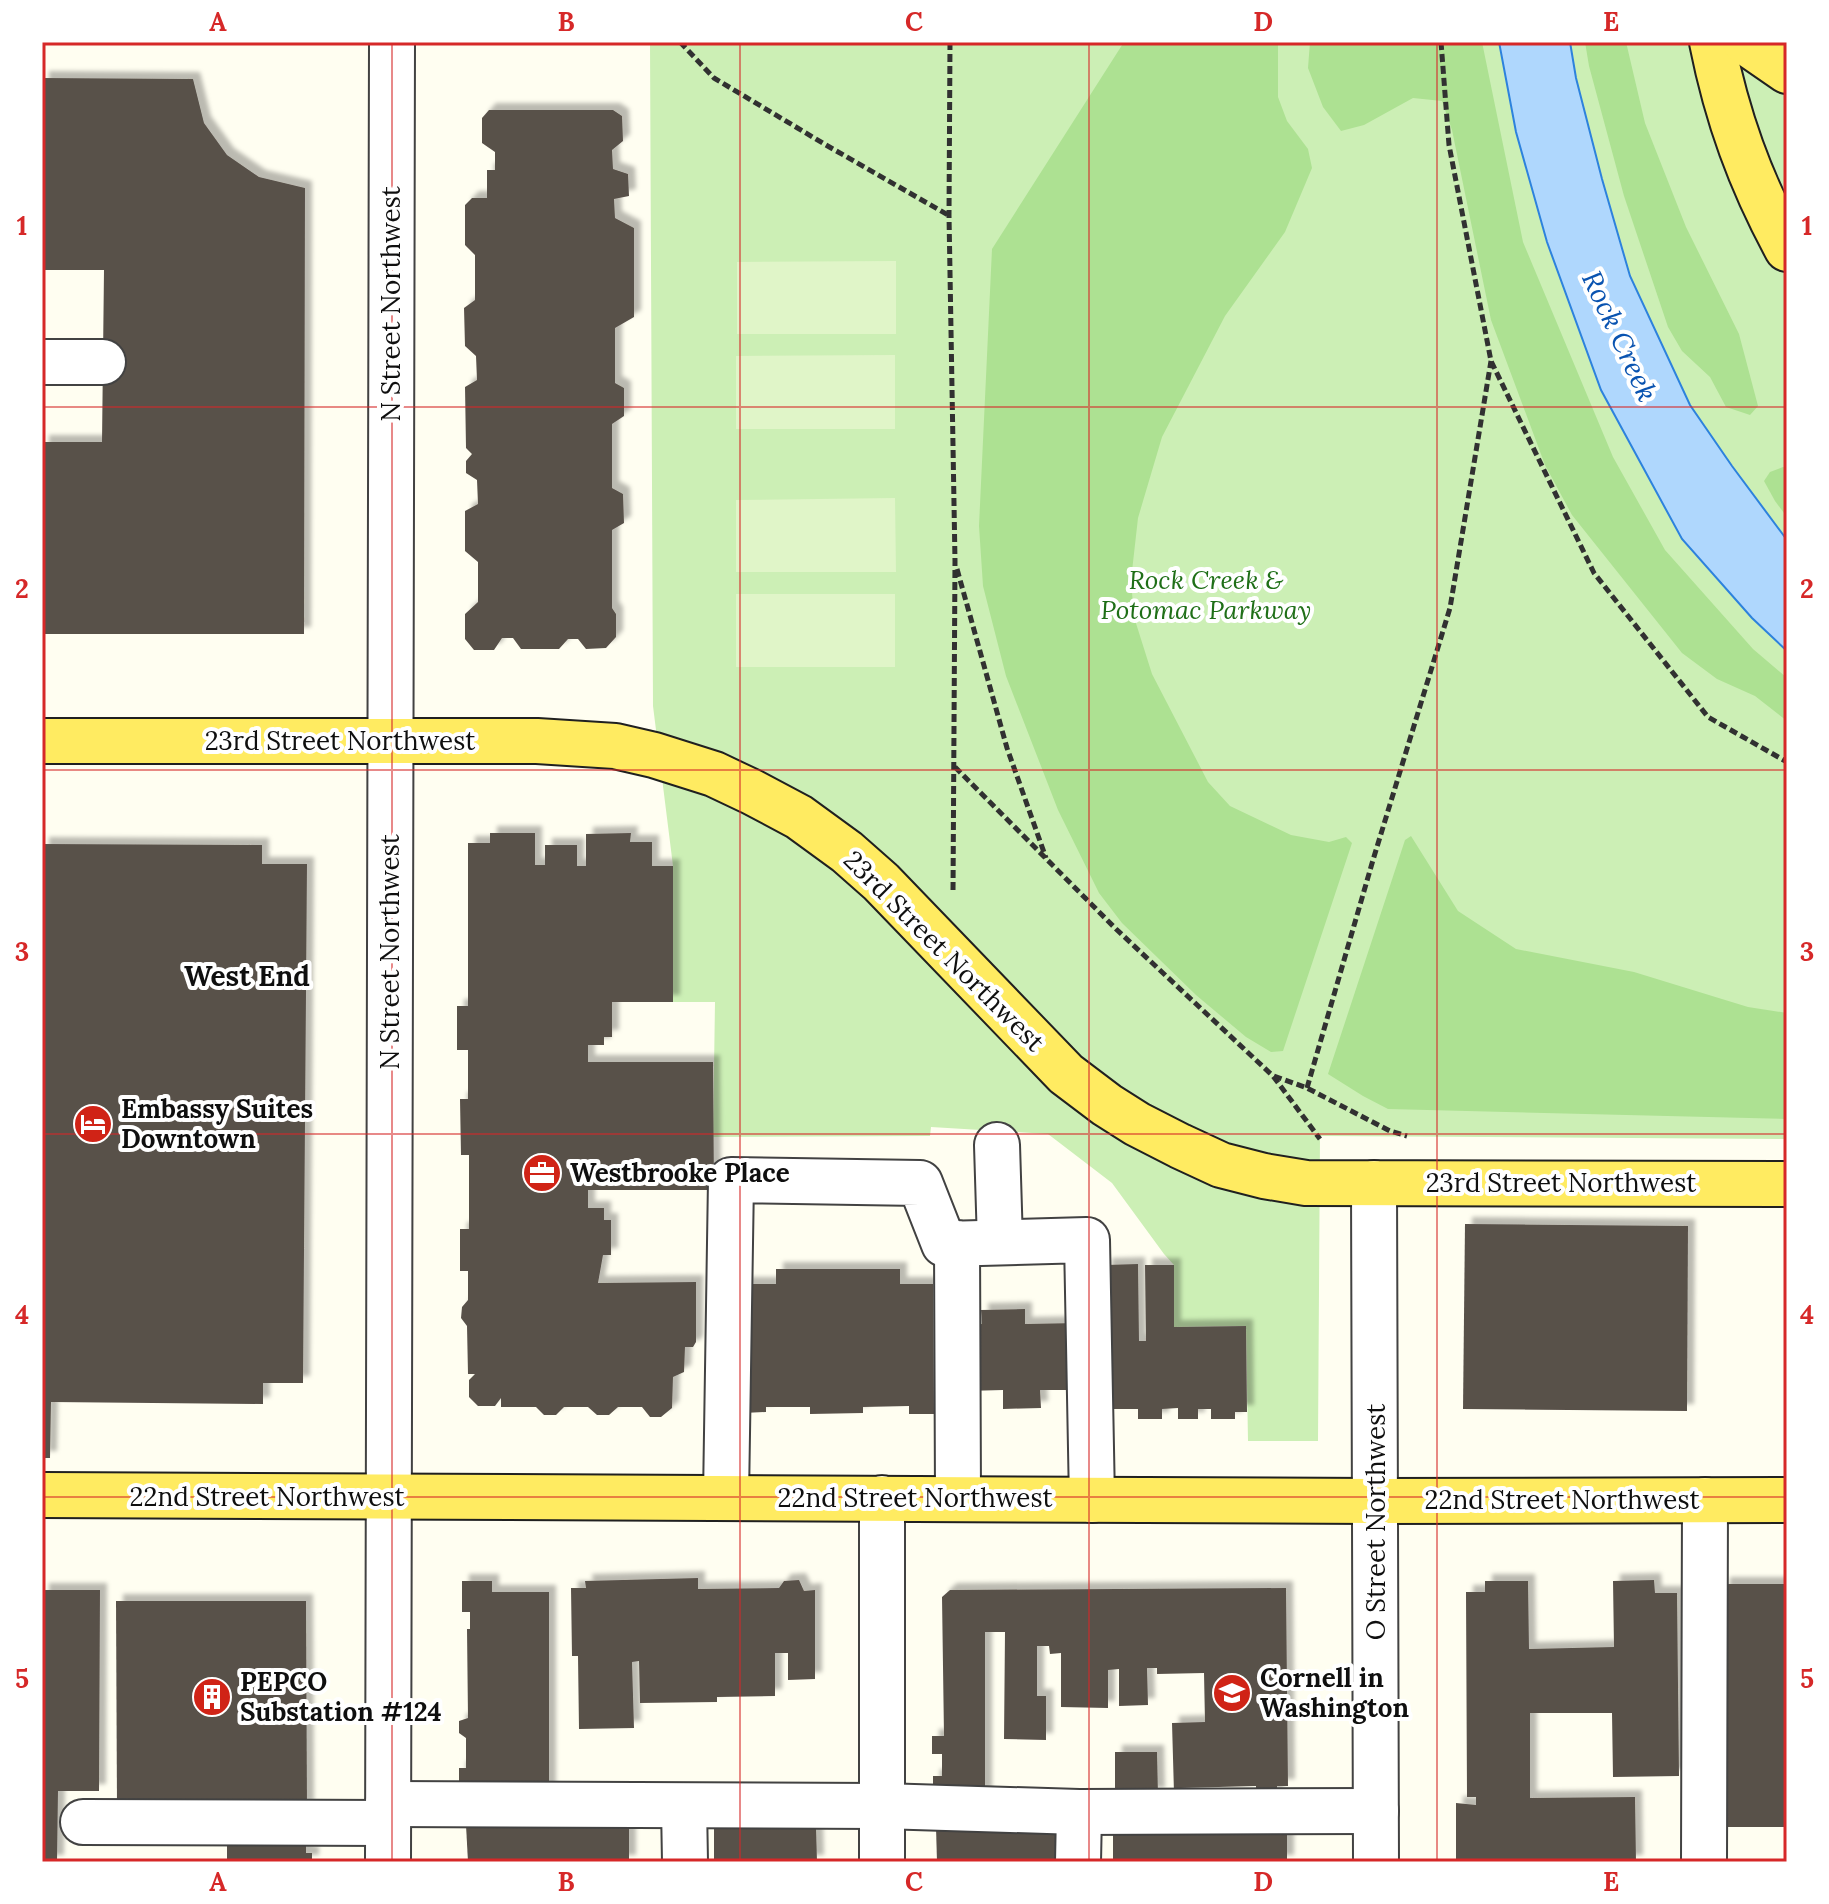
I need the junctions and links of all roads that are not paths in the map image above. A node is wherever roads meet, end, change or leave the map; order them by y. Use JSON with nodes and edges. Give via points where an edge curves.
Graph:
{"nodes":[{"id":1,"x":392,"y":42,"type":"edge"},
{"id":2,"x":1712,"y":42,"type":"edge"},
{"id":3,"x":1745,"y":42,"type":"edge"},
{"id":4,"x":1787,"y":71,"type":"edge"},
{"id":5,"x":1787,"y":249,"type":"edge"},
{"id":6,"x":42,"y":362,"type":"edge"},
{"id":7,"x":103,"y":362,"type":"dead end"},
{"id":8,"x":42,"y":741,"type":"edge"},
{"id":9,"x":390,"y":742,"type":"junction"},
{"id":10,"x":997,"y":1145,"type":"dead end"},
{"id":11,"x":1374,"y":1183,"type":"junction"},
{"id":12,"x":1787,"y":1184,"type":"edge"},
{"id":13,"x":1000,"y":1242,"type":"junction"},
{"id":14,"x":957,"y":1243,"type":"junction"},
{"id":15,"x":42,"y":1495,"type":"edge"},
{"id":16,"x":390,"y":1497,"type":"junction"},
{"id":17,"x":726,"y":1497,"type":"junction"},
{"id":18,"x":882,"y":1498,"type":"junction"},
{"id":19,"x":958,"y":1498,"type":"junction"},
{"id":20,"x":1092,"y":1500,"type":"junction"},
{"id":21,"x":1705,"y":1500,"type":"junction"},
{"id":22,"x":1787,"y":1500,"type":"edge"},
{"id":23,"x":1376,"y":1501,"type":"junction"},
{"id":24,"x":684,"y":1806,"type":"junction"},
{"id":25,"x":882,"y":1806,"type":"junction"},
{"id":26,"x":1376,"y":1811,"type":"junction"},
{"id":27,"x":1079,"y":1812,"type":"junction"},
{"id":28,"x":83,"y":1822,"type":"dead end"},
{"id":29,"x":388,"y":1830,"type":"edge"},
{"id":30,"x":685,"y":1862,"type":"edge"},
{"id":31,"x":882,"y":1862,"type":"edge"},
{"id":32,"x":1078,"y":1862,"type":"edge"},
{"id":33,"x":1376,"y":1862,"type":"edge"},
{"id":34,"x":1667,"y":1862,"type":"edge"},
{"id":35,"x":1696,"y":1862,"type":"edge"},
{"id":36,"x":1704,"y":1862,"type":"edge"}],
"edges":[{"from":1,"to":9,"type":"street","name":"N Street Northwest"},
{"from":2,"to":5,"type":"main road","via":[[1749,171]]},
{"from":3,"to":4,"type":"main road"},
{"from":6,"to":7,"type":"street"},
{"from":8,"to":9,"type":"main road","name":"23rd Street Northwest"},
{"from":9,"to":11,"type":"main road","name":"23rd Street Northwest","via":[[615,746],[714,774],[799,817],[847,852],[1066,1074],[1137,1124],[1221,1165],[1264,1176],[1306,1183]]},
{"from":9,"to":16,"type":"street","name":"N Street Northwest"},
{"from":10,"to":13,"type":"street"},
{"from":11,"to":12,"type":"main road","name":"23rd Street Northwest"},
{"from":11,"to":23,"type":"street","name":"O Street Northwest"},
{"from":13,"to":14,"type":"street"},
{"from":13,"to":20,"type":"street","via":[[1087,1240]]},
{"from":14,"to":17,"type":"street","via":[[944,1244],[920,1183],[731,1180]]},
{"from":14,"to":19,"type":"street"},
{"from":15,"to":16,"type":"main road","name":"22nd Street Northwest"},
{"from":16,"to":17,"type":"main road","name":"22nd Street Northwest"},
{"from":16,"to":29,"type":"street","name":"N Street Northwest"},
{"from":17,"to":18,"type":"main road","name":"22nd Street Northwest"},
{"from":18,"to":19,"type":"main road","name":"22nd Street Northwest"},
{"from":18,"to":25,"type":"street"},
{"from":19,"to":20,"type":"main road","name":"22nd Street Northwest"},
{"from":20,"to":23,"type":"main road","name":"22nd Street Northwest"},
{"from":21,"to":22,"type":"main road","name":"22nd Street Northwest"},
{"from":21,"to":23,"type":"main road","name":"22nd Street Northwest"},
{"from":21,"to":36,"type":"street"},
{"from":23,"to":26,"type":"street","name":"O Street Northwest"},
{"from":24,"to":25,"type":"street"},
{"from":24,"to":29,"type":"street"},
{"from":24,"to":30,"type":"street"},
{"from":25,"to":27,"type":"street"},
{"from":25,"to":31,"type":"street"},
{"from":26,"to":27,"type":"street"},
{"from":26,"to":33,"type":"street","name":"O Street Northwest"},
{"from":27,"to":32,"type":"street"},
{"from":28,"to":29,"type":"street"},
{"from":34,"to":35,"type":"street"}]}
